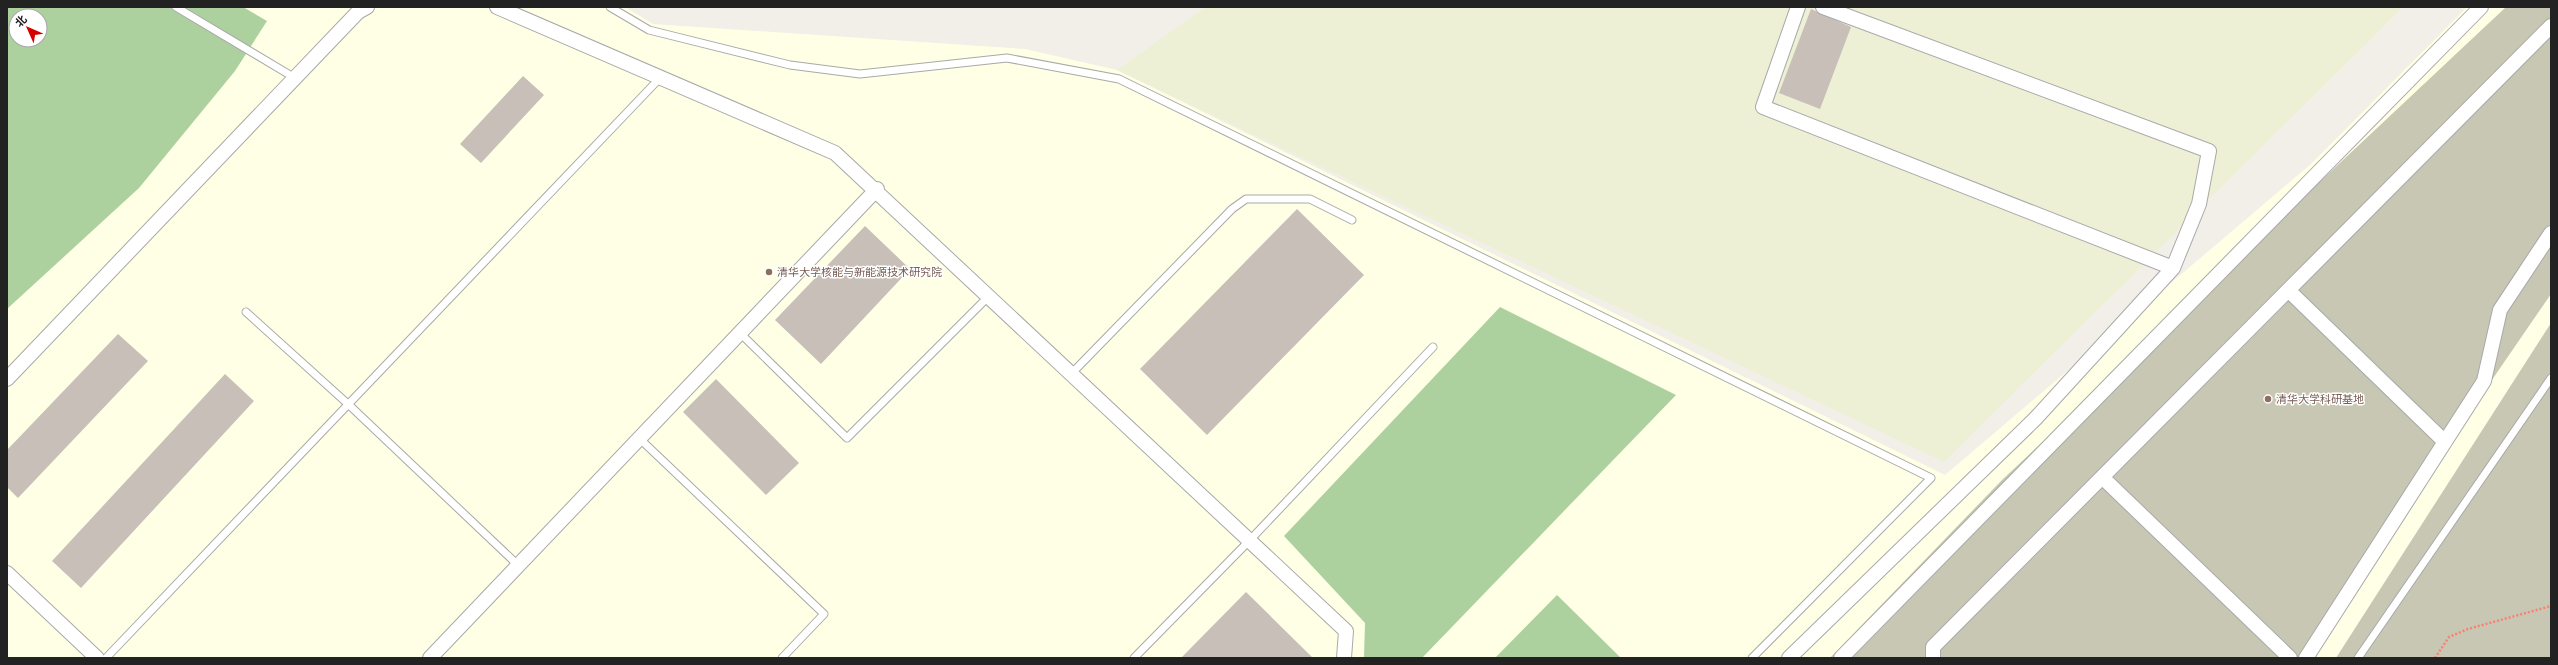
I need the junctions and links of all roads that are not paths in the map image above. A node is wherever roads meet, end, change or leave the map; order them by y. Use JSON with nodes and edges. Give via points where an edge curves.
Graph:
{"nodes":[{"id":1,"x":176,"y":7,"type":"edge"},
{"id":2,"x":367,"y":7,"type":"edge"},
{"id":3,"x":497,"y":7,"type":"edge"},
{"id":4,"x":610,"y":7,"type":"edge"},
{"id":5,"x":1798,"y":7,"type":"edge"},
{"id":6,"x":1823,"y":7,"type":"edge"},
{"id":7,"x":2481,"y":7,"type":"edge"},
{"id":8,"x":2551,"y":26,"type":"edge"},
{"id":9,"x":295,"y":78,"type":"junction"},
{"id":10,"x":658,"y":78,"type":"junction"},
{"id":11,"x":877,"y":189,"type":"junction"},
{"id":12,"x":1352,"y":220,"type":"dead end"},
{"id":13,"x":2551,"y":233,"type":"edge"},
{"id":14,"x":2173,"y":268,"type":"junction"},
{"id":15,"x":2288,"y":290,"type":"junction"},
{"id":16,"x":990,"y":295,"type":"junction"},
{"id":17,"x":246,"y":312,"type":"dead end"},
{"id":18,"x":741,"y":334,"type":"junction"},
{"id":19,"x":1433,"y":347,"type":"dead end"},
{"id":20,"x":1072,"y":373,"type":"junction"},
{"id":21,"x":2551,"y":378,"type":"edge"},
{"id":22,"x":7,"y":379,"type":"edge"},
{"id":23,"x":348,"y":404,"type":"junction"},
{"id":24,"x":640,"y":439,"type":"junction"},
{"id":25,"x":2445,"y":442,"type":"junction"},
{"id":26,"x":2102,"y":477,"type":"junction"},
{"id":27,"x":1250,"y":540,"type":"junction"},
{"id":28,"x":519,"y":566,"type":"junction"},
{"id":29,"x":7,"y":573,"type":"edge"},
{"id":30,"x":97,"y":658,"type":"edge"},
{"id":31,"x":106,"y":658,"type":"edge"},
{"id":32,"x":430,"y":658,"type":"edge"},
{"id":33,"x":782,"y":658,"type":"edge"},
{"id":34,"x":1134,"y":658,"type":"edge"},
{"id":35,"x":1344,"y":658,"type":"edge"},
{"id":36,"x":1752,"y":658,"type":"edge"},
{"id":37,"x":1789,"y":658,"type":"edge"},
{"id":38,"x":1841,"y":658,"type":"edge"},
{"id":39,"x":1933,"y":658,"type":"edge"},
{"id":40,"x":2290,"y":658,"type":"edge"},
{"id":41,"x":2306,"y":658,"type":"edge"},
{"id":42,"x":2358,"y":658,"type":"edge"}],
"edges":[{"from":1,"to":9,"type":"lane"},
{"from":2,"to":9,"type":"street","via":[[358,12]]},
{"from":3,"to":10,"type":"street"},
{"from":4,"to":36,"type":"lane","via":[[649,30],[790,65],[860,74],[1007,58],[1119,78],[1931,478]]},
{"from":5,"to":14,"type":"street","via":[[1763,107]]},
{"from":6,"to":14,"type":"street","via":[[2209,151],[2199,204]]},
{"from":7,"to":38,"type":"street"},
{"from":8,"to":15,"type":"street"},
{"from":9,"to":22,"type":"street"},
{"from":10,"to":11,"type":"street","via":[[835,153]]},
{"from":10,"to":23,"type":"lane"},
{"from":11,"to":16,"type":"street"},
{"from":11,"to":18,"type":"street"},
{"from":12,"to":20,"type":"lane","via":[[1310,199],[1246,199],[1232,209]]},
{"from":13,"to":25,"type":"street","via":[[2500,310],[2484,381]]},
{"from":14,"to":37,"type":"street","via":[[2035,419]]},
{"from":15,"to":25,"type":"street"},
{"from":15,"to":26,"type":"street"},
{"from":16,"to":18,"type":"lane","via":[[847,438]]},
{"from":16,"to":20,"type":"street"},
{"from":17,"to":23,"type":"lane"},
{"from":18,"to":24,"type":"street"},
{"from":19,"to":27,"type":"lane"},
{"from":20,"to":27,"type":"street"},
{"from":21,"to":42,"type":"lane"},
{"from":23,"to":28,"type":"lane"},
{"from":23,"to":31,"type":"lane"},
{"from":24,"to":28,"type":"street"},
{"from":24,"to":33,"type":"lane","via":[[824,614]]},
{"from":25,"to":41,"type":"street"},
{"from":26,"to":39,"type":"street","via":[[1933,647]]},
{"from":26,"to":40,"type":"street"},
{"from":27,"to":34,"type":"lane"},
{"from":27,"to":35,"type":"street","via":[[1346,631]]},
{"from":28,"to":32,"type":"street"},
{"from":29,"to":30,"type":"street"}]}
